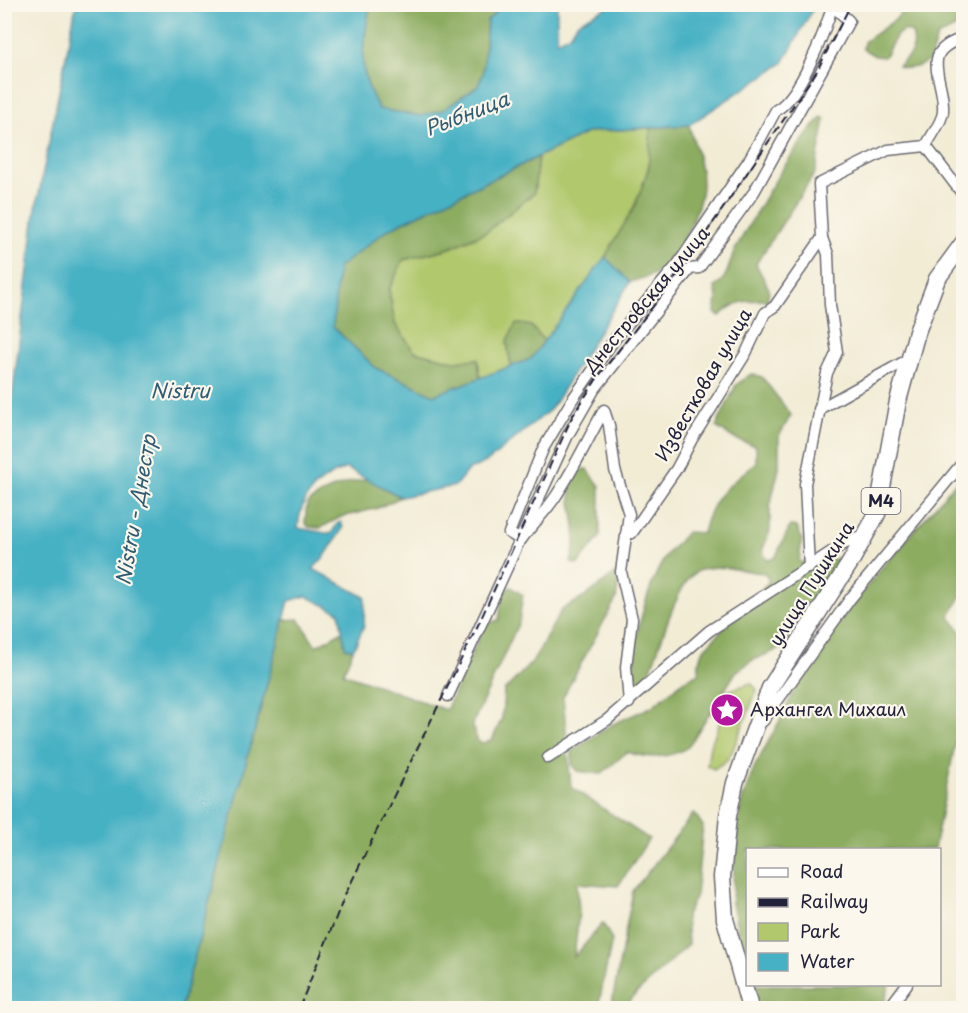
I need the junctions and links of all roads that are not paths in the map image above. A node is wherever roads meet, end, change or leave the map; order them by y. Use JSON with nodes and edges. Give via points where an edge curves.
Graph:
{"nodes":[{"id":1,"x":833,"y":5,"type":"edge"},
{"id":2,"x":963,"y":38,"type":"edge"},
{"id":3,"x":926,"y":146,"type":"junction"},
{"id":4,"x":963,"y":196,"type":"edge"},
{"id":5,"x":822,"y":238,"type":"junction"},
{"id":6,"x":963,"y":242,"type":"edge"},
{"id":7,"x":909,"y":359,"type":"junction"},
{"id":8,"x":819,"y":409,"type":"junction"},
{"id":9,"x":963,"y":461,"type":"edge"},
{"id":10,"x":869,"y":532,"type":"junction"},
{"id":11,"x":626,"y":534,"type":"junction"},
{"id":12,"x":521,"y":540,"type":"junction"},
{"id":13,"x":809,"y":567,"type":"junction"},
{"id":14,"x":448,"y":696,"type":"dead end"},
{"id":15,"x":629,"y":703,"type":"junction"},
{"id":16,"x":749,"y":741,"type":"junction"},
{"id":17,"x":548,"y":758,"type":"dead end"},
{"id":18,"x":906,"y":986,"type":"edge"},
{"id":19,"x":750,"y":1008,"type":"edge"},
{"id":20,"x":889,"y":1008,"type":"edge"}],
"edges":[{"from":1,"to":12,"type":"street","name":"Днестровская улица","via":[[802,80],[784,106],[776,110],[748,160],[678,264],[614,340],[572,400],[543,450],[509,533]]},
{"from":1,"to":12,"type":"street","name":"Днестровская улица","via":[[849,21],[754,192],[699,268],[690,269],[594,390],[544,484]]},
{"from":2,"to":3,"type":"street","via":[[947,43],[939,52],[935,66],[944,113]]},
{"from":3,"to":4,"type":"street"},
{"from":3,"to":5,"type":"street","via":[[888,150],[819,184]]},
{"from":5,"to":8,"type":"street","via":[[828,254],[837,352],[827,373]]},
{"from":5,"to":11,"type":"street","name":"Известковая улица","via":[[775,306],[765,313],[746,353],[677,468],[632,533]]},
{"from":6,"to":7,"type":"highway","name":"улица Пушкина","number":"M4","via":[[937,279]]},
{"from":7,"to":8,"type":"street"},
{"from":7,"to":10,"type":"highway","name":"улица Пушкина","number":"M4","via":[[880,505]]},
{"from":8,"to":13,"type":"street","via":[[805,484]]},
{"from":9,"to":16,"type":"street","via":[[850,599]]},
{"from":10,"to":13,"type":"street"},
{"from":10,"to":16,"type":"highway","name":"улица Пушкина","number":"M4","via":[[778,674]]},
{"from":11,"to":12,"type":"street","via":[[629,514],[615,470],[604,410],[557,495]]},
{"from":11,"to":15,"type":"street","via":[[621,572],[632,618],[626,667]]},
{"from":12,"to":14,"type":"street","name":"Днестровская улица"},
{"from":13,"to":15,"type":"street","via":[[709,632]]},
{"from":15,"to":17,"type":"street"},
{"from":16,"to":19,"type":"highway","number":"M4","via":[[728,816],[722,877],[725,919]]},
{"from":18,"to":20,"type":"street"}]}
